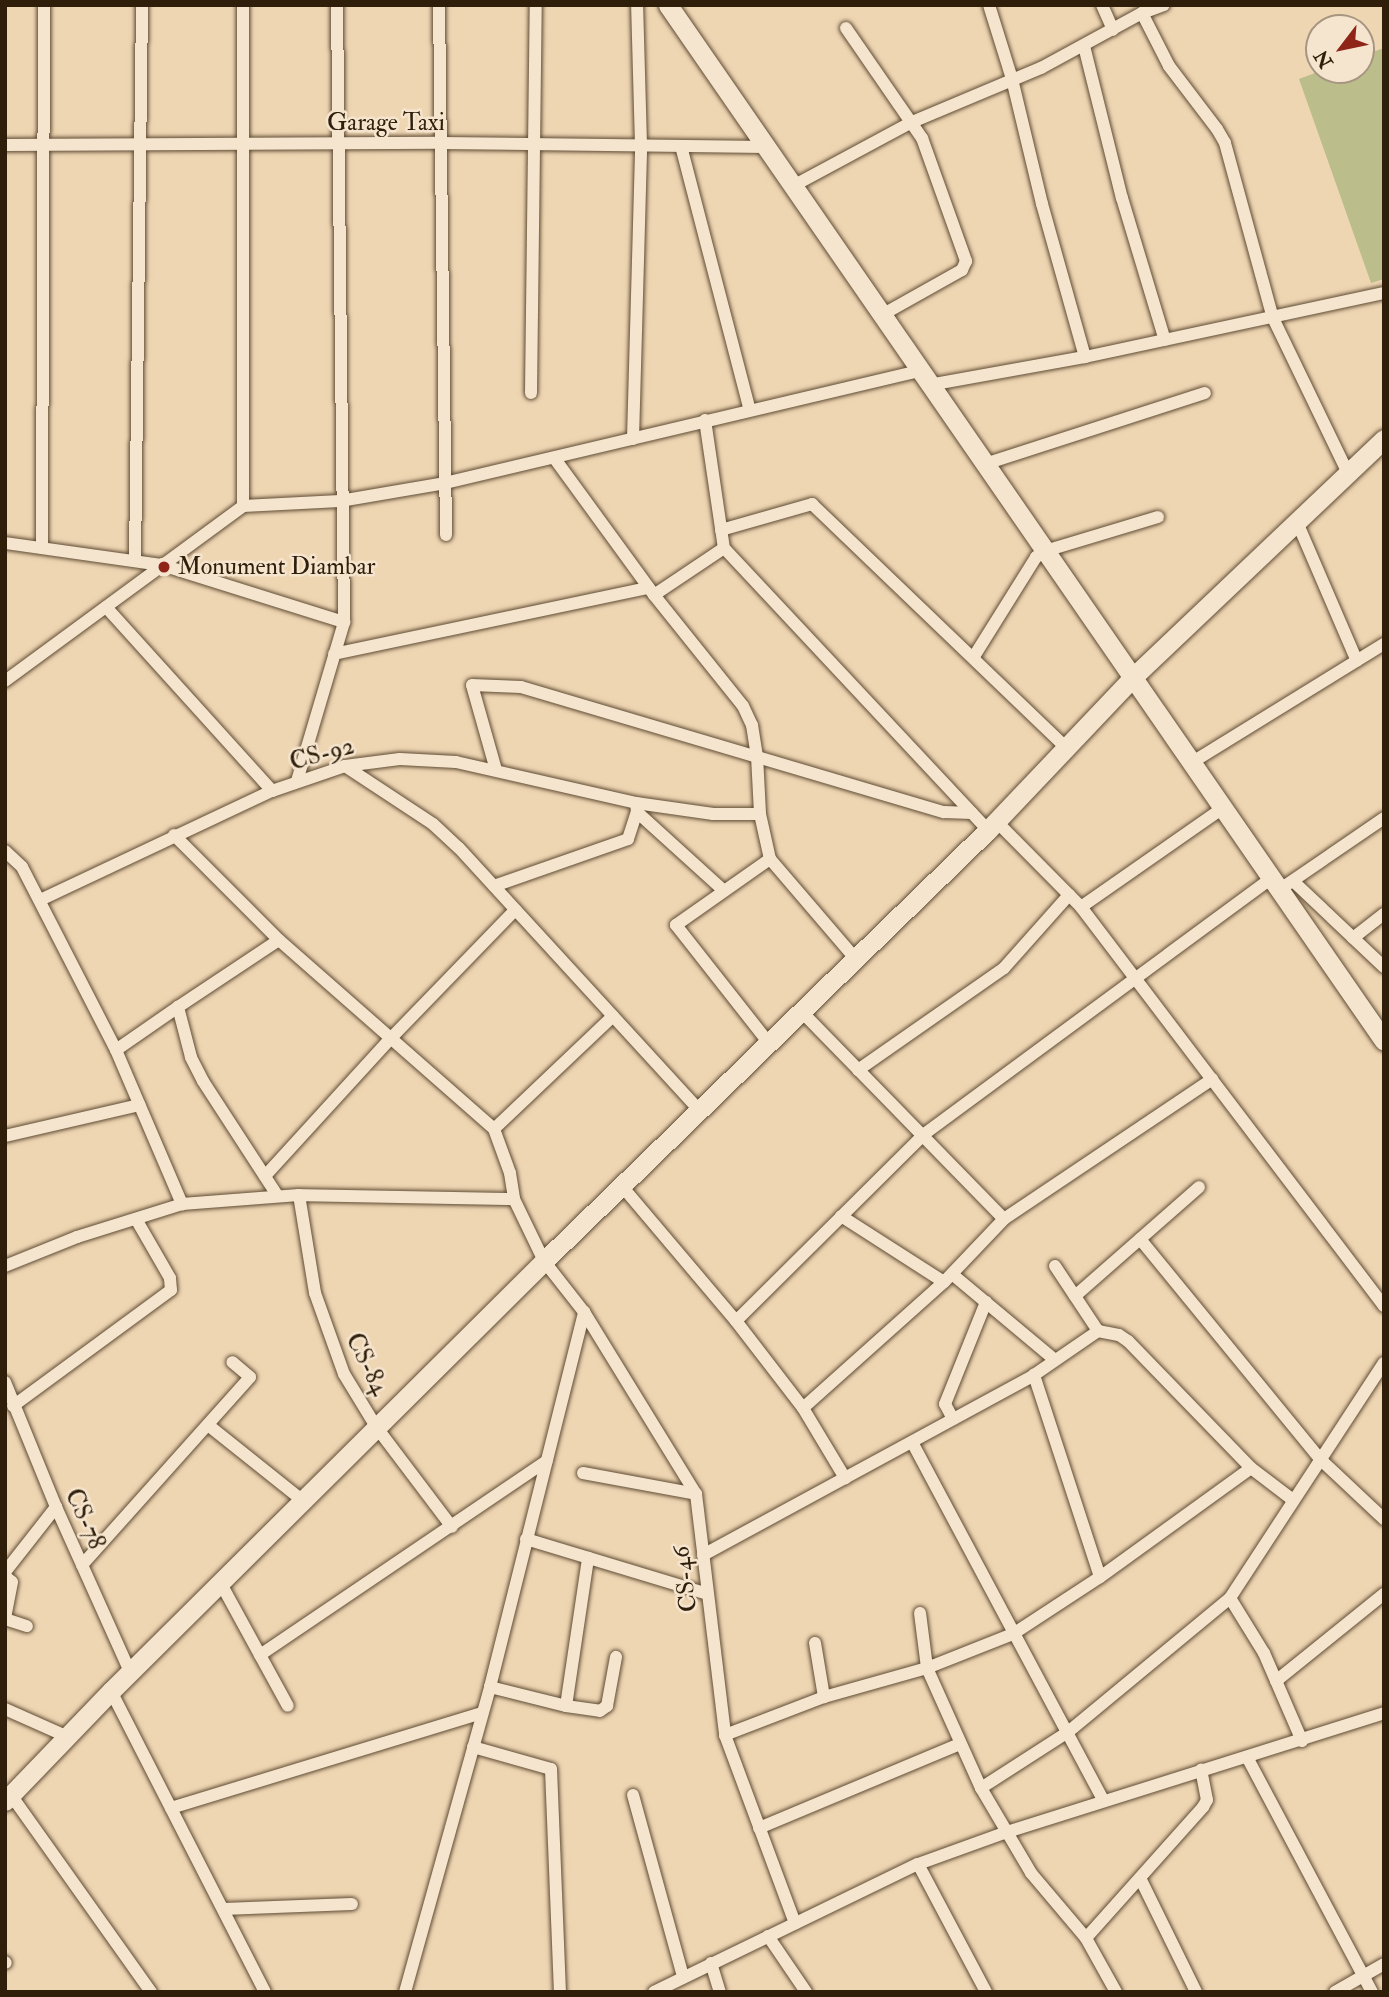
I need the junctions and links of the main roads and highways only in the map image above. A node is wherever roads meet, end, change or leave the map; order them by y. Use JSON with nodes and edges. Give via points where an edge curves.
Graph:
{"nodes":[{"id":1,"x":668,"y":5,"type":"edge"},
{"id":2,"x":1384,"y":439,"type":"edge"},
{"id":3,"x":1132,"y":678,"type":"junction"},
{"id":4,"x":1384,"y":1041,"type":"edge"},
{"id":5,"x":8,"y":1798,"type":"edge"}],
"edges":[{"from":1,"to":3,"type":"main road"},
{"from":2,"to":3,"type":"main road"},
{"from":3,"to":4,"type":"main road","via":[[1281,883]]},
{"from":3,"to":5,"type":"main road","via":[[992,826],[302,1500]]}]}
